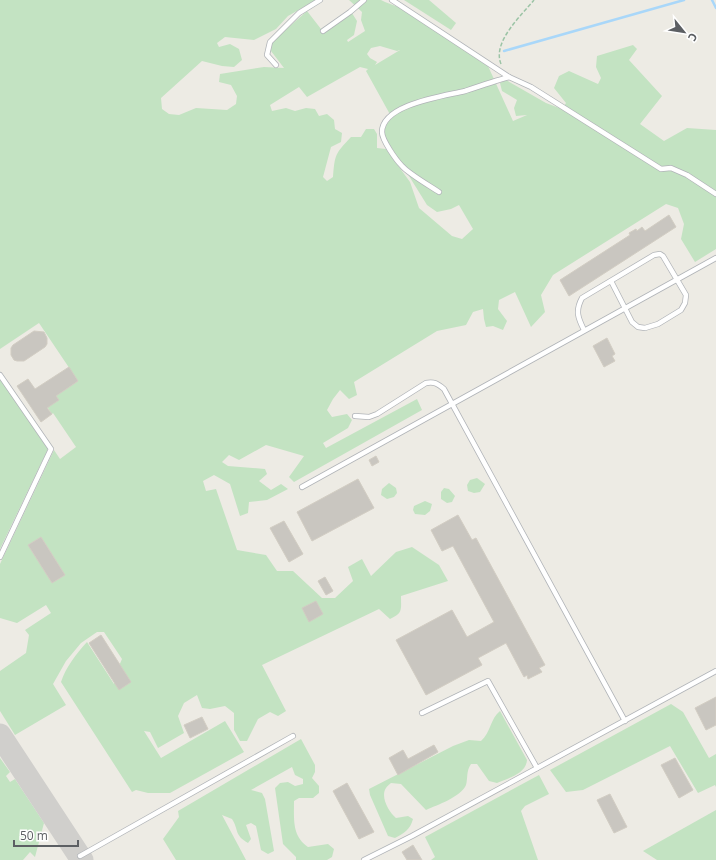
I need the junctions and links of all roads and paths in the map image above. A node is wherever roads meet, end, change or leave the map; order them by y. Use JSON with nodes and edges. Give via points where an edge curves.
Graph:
{"nodes":[{"id":1,"x":320,"y":0,"type":"edge"},
{"id":2,"x":364,"y":0,"type":"edge"},
{"id":3,"x":392,"y":0,"type":"edge"},
{"id":4,"x":534,"y":0,"type":"edge"},
{"id":5,"x":323,"y":31,"type":"dead end"},
{"id":6,"x":276,"y":65,"type":"dead end"},
{"id":7,"x":509,"y":76,"type":"junction"},
{"id":8,"x":440,"y":192,"type":"dead end"},
{"id":9,"x":716,"y":194,"type":"edge"},
{"id":10,"x":716,"y":258,"type":"edge"},
{"id":11,"x":678,"y":279,"type":"junction"},
{"id":12,"x":612,"y":281,"type":"junction"},
{"id":13,"x":624,"y":308,"type":"junction"},
{"id":14,"x":584,"y":330,"type":"junction"},
{"id":15,"x":0,"y":375,"type":"edge"},
{"id":16,"x":452,"y":403,"type":"junction"},
{"id":17,"x":355,"y":416,"type":"dead end"},
{"id":18,"x":302,"y":487,"type":"dead end"},
{"id":19,"x":0,"y":557,"type":"edge"},
{"id":20,"x":716,"y":671,"type":"edge"},
{"id":21,"x":422,"y":713,"type":"dead end"},
{"id":22,"x":625,"y":721,"type":"junction"},
{"id":23,"x":293,"y":736,"type":"dead end"},
{"id":24,"x":537,"y":768,"type":"junction"},
{"id":25,"x":80,"y":856,"type":"dead end"},
{"id":26,"x":364,"y":860,"type":"edge"}],
"edges":[{"from":1,"to":6,"type":"lane","via":[[299,13],[270,42],[267,54]]},
{"from":2,"to":5,"type":"lane"},
{"from":3,"to":7,"type":"lane"},
{"from":4,"to":7,"type":"path","via":[[505,36],[499,50],[502,67]]},
{"from":7,"to":8,"type":"lane","via":[[399,109],[383,124],[384,139],[402,166]]},
{"from":7,"to":9,"type":"lane","via":[[531,87],[662,169],[672,168]]},
{"from":10,"to":11,"type":"lane"},
{"from":11,"to":12,"type":"lane","via":[[660,254],[654,255]]},
{"from":11,"to":13,"type":"lane"},
{"from":11,"to":13,"type":"lane","via":[[686,295],[685,303],[680,310],[658,324],[645,328],[638,327]]},
{"from":12,"to":13,"type":"lane"},
{"from":12,"to":14,"type":"lane","via":[[582,298],[578,318]]},
{"from":13,"to":14,"type":"lane"},
{"from":14,"to":16,"type":"lane"},
{"from":15,"to":19,"type":"lane","via":[[51,449]]},
{"from":16,"to":17,"type":"lane","via":[[444,389],[432,382],[426,383],[377,414],[369,417]]},
{"from":16,"to":18,"type":"lane"},
{"from":16,"to":22,"type":"lane"},
{"from":20,"to":22,"type":"lane"},
{"from":21,"to":24,"type":"lane","via":[[488,681]]},
{"from":22,"to":24,"type":"lane"},
{"from":23,"to":25,"type":"lane"},
{"from":24,"to":26,"type":"lane"}]}
